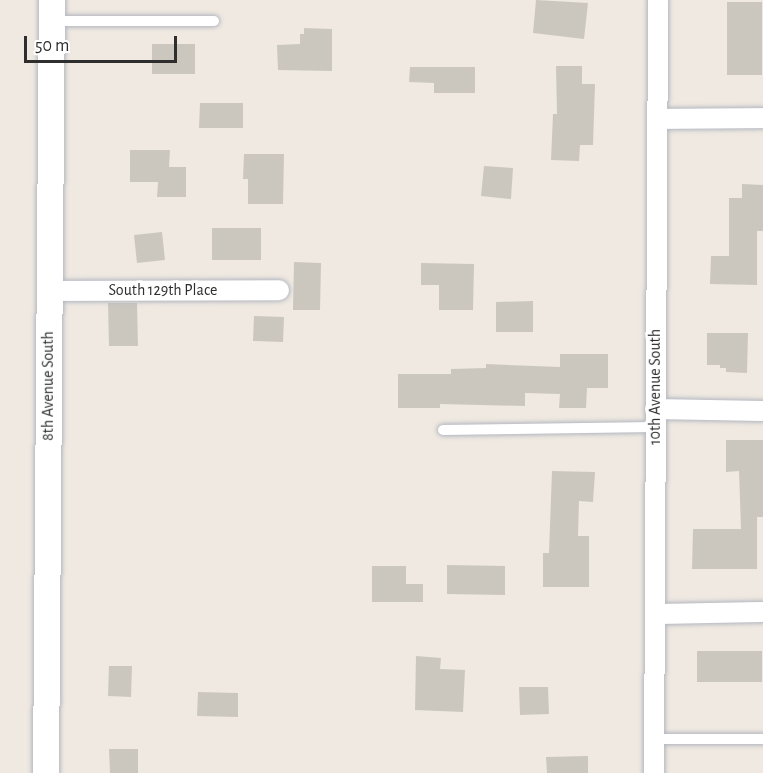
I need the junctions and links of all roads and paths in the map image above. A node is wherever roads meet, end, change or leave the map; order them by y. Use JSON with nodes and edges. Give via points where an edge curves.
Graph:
{"nodes":[{"id":1,"x":658,"y":0,"type":"edge"},
{"id":2,"x":52,"y":10,"type":"edge"},
{"id":3,"x":214,"y":21,"type":"dead end"},
{"id":4,"x":763,"y":118,"type":"edge"},
{"id":5,"x":658,"y":119,"type":"junction"},
{"id":6,"x":279,"y":290,"type":"dead end"},
{"id":7,"x":48,"y":291,"type":"junction"},
{"id":8,"x":763,"y":411,"type":"edge"},
{"id":9,"x":655,"y":418,"type":"junction"},
{"id":10,"x":442,"y":430,"type":"dead end"},
{"id":11,"x":763,"y":612,"type":"edge"},
{"id":12,"x":656,"y":614,"type":"junction"},
{"id":13,"x":655,"y":739,"type":"junction"},
{"id":14,"x":763,"y":739,"type":"edge"},
{"id":15,"x":46,"y":773,"type":"edge"},
{"id":16,"x":654,"y":773,"type":"edge"}],
"edges":[{"from":1,"to":5,"type":"street","name":"10th Avenue South"},
{"from":2,"to":3,"type":"lane"},
{"from":2,"to":7,"type":"street","name":"8th Avenue South"},
{"from":4,"to":5,"type":"street"},
{"from":5,"to":9,"type":"street","name":"10th Avenue South"},
{"from":6,"to":7,"type":"street","name":"South 129th Place"},
{"from":7,"to":15,"type":"street","name":"8th Avenue South"},
{"from":8,"to":9,"type":"street"},
{"from":9,"to":10,"type":"lane"},
{"from":9,"to":12,"type":"street","name":"10th Avenue South"},
{"from":11,"to":12,"type":"street"},
{"from":12,"to":13,"type":"street","name":"10th Avenue South"},
{"from":13,"to":14,"type":"lane"},
{"from":13,"to":16,"type":"street","name":"10th Avenue South"}]}
